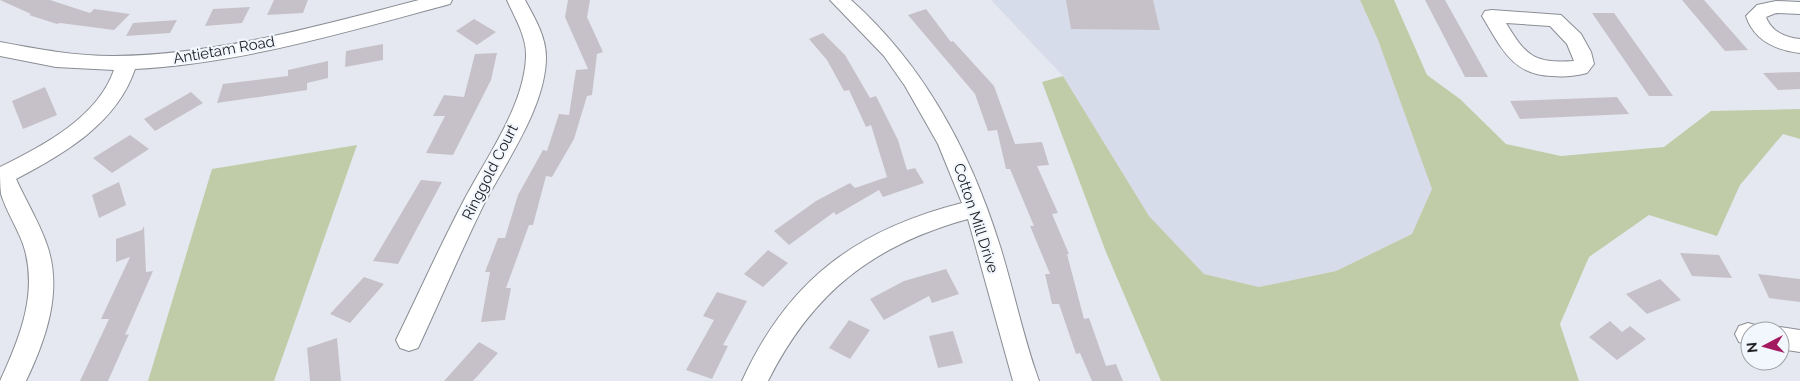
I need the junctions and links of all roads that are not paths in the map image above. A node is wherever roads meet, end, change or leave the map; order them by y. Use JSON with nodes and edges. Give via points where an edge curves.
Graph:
{"nodes":[{"id":1,"x":443,"y":0,"type":"edge"},
{"id":2,"x":516,"y":0,"type":"edge"},
{"id":3,"x":839,"y":0,"type":"edge"},
{"id":4,"x":1800,"y":8,"type":"edge"},
{"id":5,"x":1800,"y":46,"type":"edge"},
{"id":6,"x":0,"y":48,"type":"edge"},
{"id":7,"x":127,"y":62,"type":"junction"},
{"id":8,"x":1,"y":176,"type":"edge"},
{"id":9,"x":976,"y":208,"type":"junction"},
{"id":10,"x":409,"y":340,"type":"dead end"},
{"id":11,"x":12,"y":381,"type":"edge"},
{"id":12,"x":755,"y":381,"type":"edge"},
{"id":13,"x":1026,"y":381,"type":"edge"}],
"edges":[{"from":1,"to":7,"type":"street","name":"Antietam Road","via":[[243,50],[200,57]]},
{"from":2,"to":10,"type":"street","name":"Ringgold Court","via":[[535,40],[535,76],[528,99],[471,207]]},
{"from":3,"to":9,"type":"street","name":"Cotton Mill Drive","via":[[873,34],[916,88],[958,161]]},
{"from":4,"to":5,"type":"street","via":[[1765,8],[1756,16],[1758,25],[1772,38]]},
{"from":6,"to":7,"type":"street","name":"Antietam Road","via":[[72,60]]},
{"from":7,"to":8,"type":"street","via":[[114,95],[100,109],[58,144]]},
{"from":8,"to":11,"type":"street","via":[[35,246],[40,269],[37,317],[28,347]]},
{"from":9,"to":12,"type":"street","via":[[921,223],[882,240],[834,273],[790,319]]},
{"from":9,"to":13,"type":"street","name":"Cotton Mill Drive","via":[[1012,343]]}]}
